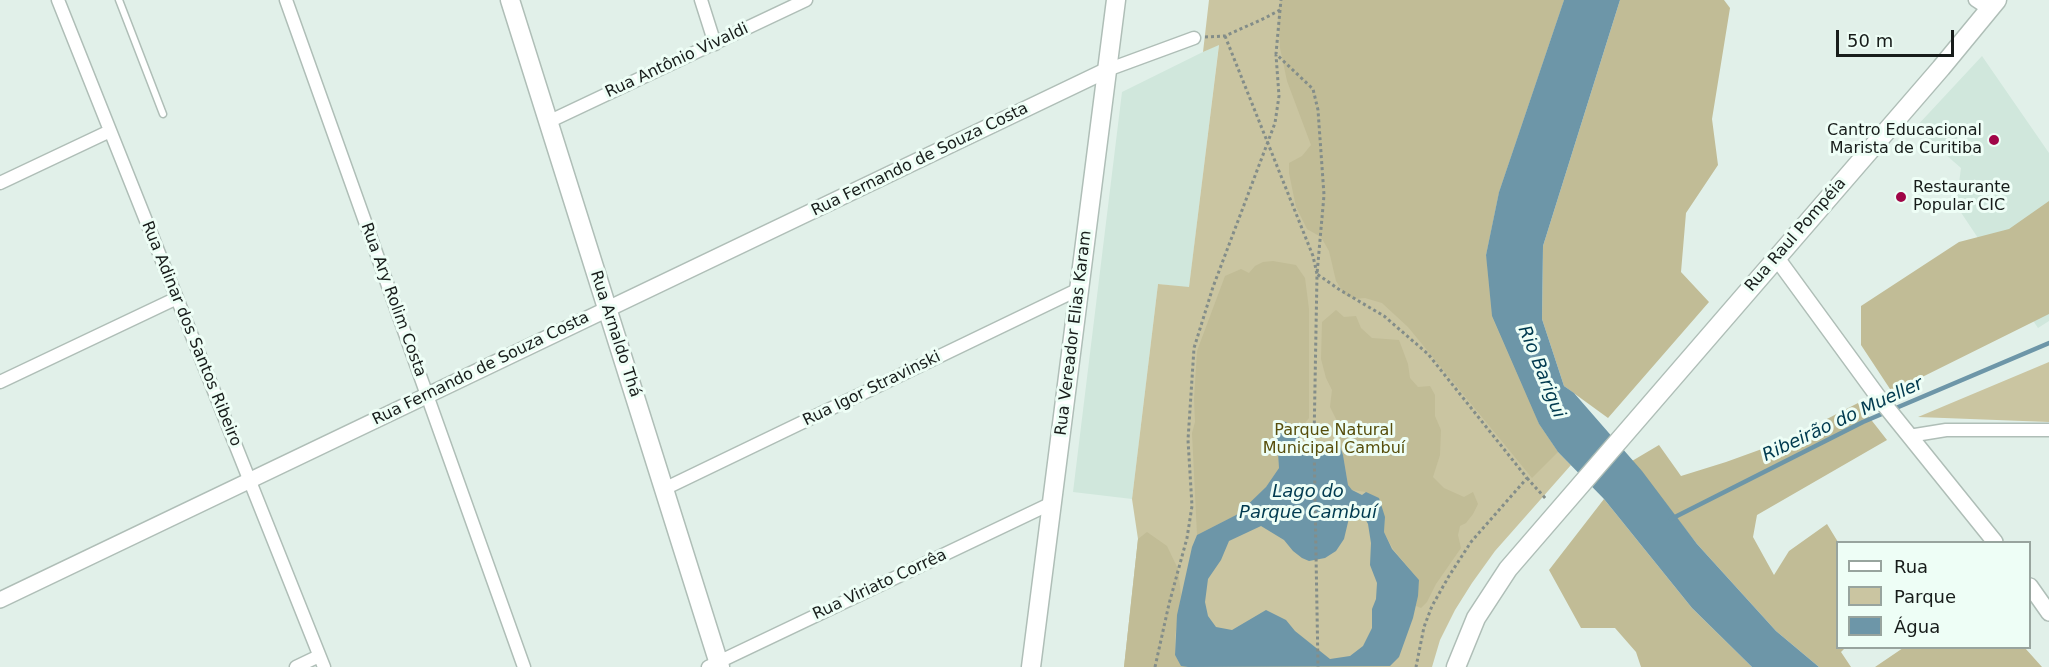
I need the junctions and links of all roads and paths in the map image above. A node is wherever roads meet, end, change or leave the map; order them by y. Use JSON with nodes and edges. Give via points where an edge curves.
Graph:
{"nodes":[{"id":1,"x":58,"y":0,"type":"edge"},
{"id":2,"x":118,"y":0,"type":"edge"},
{"id":3,"x":286,"y":0,"type":"edge"},
{"id":4,"x":510,"y":0,"type":"edge"},
{"id":5,"x":700,"y":0,"type":"edge"},
{"id":6,"x":806,"y":0,"type":"edge"},
{"id":7,"x":1116,"y":0,"type":"edge"},
{"id":8,"x":1281,"y":0,"type":"edge"},
{"id":9,"x":1987,"y":3,"type":"edge"},
{"id":10,"x":1280,"y":10,"type":"junction"},
{"id":11,"x":1226,"y":36,"type":"junction"},
{"id":12,"x":1194,"y":38,"type":"joint"},
{"id":13,"x":715,"y":44,"type":"junction"},
{"id":14,"x":1276,"y":54,"type":"junction"},
{"id":15,"x":1107,"y":70,"type":"junction"},
{"id":16,"x":164,"y":114,"type":"dead end"},
{"id":17,"x":548,"y":122,"type":"junction"},
{"id":18,"x":110,"y":131,"type":"junction"},
{"id":19,"x":1267,"y":143,"type":"junction"},
{"id":20,"x":0,"y":183,"type":"edge"},
{"id":21,"x":1776,"y":257,"type":"junction"},
{"id":22,"x":1317,"y":274,"type":"junction"},
{"id":23,"x":1079,"y":289,"type":"junction"},
{"id":24,"x":177,"y":298,"type":"junction"},
{"id":25,"x":607,"y":309,"type":"junction"},
{"id":26,"x":0,"y":382,"type":"edge"},
{"id":27,"x":427,"y":395,"type":"junction"},
{"id":28,"x":2049,"y":430,"type":"edge"},
{"id":29,"x":1909,"y":436,"type":"junction"},
{"id":30,"x":1527,"y":478,"type":"junction"},
{"id":31,"x":249,"y":480,"type":"junction"},
{"id":32,"x":664,"y":489,"type":"junction"},
{"id":33,"x":1052,"y":503,"type":"junction"},
{"id":34,"x":1556,"y":511,"type":"junction"},
{"id":35,"x":1993,"y":541,"type":"edge"},
{"id":36,"x":2031,"y":587,"type":"edge"},
{"id":37,"x":0,"y":600,"type":"edge"},
{"id":38,"x":2049,"y":613,"type":"edge"},
{"id":39,"x":322,"y":662,"type":"edge"},
{"id":40,"x":716,"y":665,"type":"edge"},
{"id":41,"x":296,"y":667,"type":"edge"},
{"id":42,"x":524,"y":667,"type":"edge"},
{"id":43,"x":1031,"y":667,"type":"edge"},
{"id":44,"x":1155,"y":667,"type":"edge"},
{"id":45,"x":1318,"y":667,"type":"edge"},
{"id":46,"x":1416,"y":667,"type":"edge"},
{"id":47,"x":1456,"y":667,"type":"edge"}],
"edges":[{"from":1,"to":18,"type":"street","name":"Rua Adinar dos Santos Ribeiro"},
{"from":2,"to":16,"type":"lane"},
{"from":3,"to":27,"type":"street","name":"Rua Ary Rolim Costa"},
{"from":4,"to":17,"type":"main road","name":"Rua Arnaldo Thá"},
{"from":5,"to":13,"type":"street"},
{"from":6,"to":13,"type":"street","name":"Rua Antônio Vivaldi"},
{"from":7,"to":15,"type":"main road","name":"Rua Vereador Elias Karam"},
{"from":8,"to":10,"type":"path"},
{"from":9,"to":21,"type":"main road","name":"Rua Raul Pompéia","via":[[1907,108]]},
{"from":10,"to":11,"type":"path"},
{"from":10,"to":14,"type":"path"},
{"from":11,"to":12,"type":"path"},
{"from":11,"to":19,"type":"path"},
{"from":12,"to":15,"type":"street","name":"Rua Fernando de Souza Costa"},
{"from":13,"to":17,"type":"street","name":"Rua Antônio Vivaldi"},
{"from":14,"to":19,"type":"path","via":[[1279,96]]},
{"from":14,"to":22,"type":"path","via":[[1313,89],[1318,110],[1324,195]]},
{"from":15,"to":23,"type":"main road","name":"Rua Vereador Elias Karam"},
{"from":15,"to":25,"type":"street","name":"Rua Fernando de Souza Costa"},
{"from":17,"to":25,"type":"main road","name":"Rua Arnaldo Thá"},
{"from":18,"to":20,"type":"street"},
{"from":18,"to":24,"type":"street","name":"Rua Adinar dos Santos Ribeiro"},
{"from":19,"to":22,"type":"path"},
{"from":19,"to":44,"type":"path","via":[[1194,348],[1188,440],[1192,506]]},
{"from":21,"to":29,"type":"street"},
{"from":21,"to":34,"type":"main road","name":"Rua Raul Pompéia"},
{"from":22,"to":30,"type":"path","via":[[1384,316],[1428,354]]},
{"from":22,"to":45,"type":"path","via":[[1314,441]]},
{"from":23,"to":32,"type":"street","name":"Rua Igor Stravinski"},
{"from":23,"to":33,"type":"main road","name":"Rua Vereador Elias Karam"},
{"from":24,"to":26,"type":"street"},
{"from":24,"to":31,"type":"street","name":"Rua Adinar dos Santos Ribeiro"},
{"from":25,"to":27,"type":"street","name":"Rua Fernando de Souza Costa"},
{"from":25,"to":32,"type":"main road","name":"Rua Arnaldo Thá"},
{"from":27,"to":31,"type":"street","name":"Rua Fernando de Souza Costa"},
{"from":27,"to":42,"type":"street","name":"Rua Ary Rolim Costa"},
{"from":28,"to":29,"type":"street","via":[[1946,430]]},
{"from":29,"to":35,"type":"street"},
{"from":30,"to":34,"type":"path"},
{"from":30,"to":46,"type":"path","via":[[1471,542],[1449,576],[1424,627]]},
{"from":31,"to":37,"type":"street","name":"Rua Fernando de Souza Costa"},
{"from":31,"to":39,"type":"street","name":"Rua Adinar dos Santos Ribeiro"},
{"from":32,"to":40,"type":"main road","name":"Rua Arnaldo Thá"},
{"from":33,"to":40,"type":"street","name":"Rua Viriato Corrêa"},
{"from":33,"to":43,"type":"main road","name":"Rua Vereador Elias Karam"},
{"from":34,"to":47,"type":"main road","name":"Rua Raul Pompéia","via":[[1492,592],[1476,618]]},
{"from":36,"to":38,"type":"street"},
{"from":39,"to":41,"type":"street"}]}
